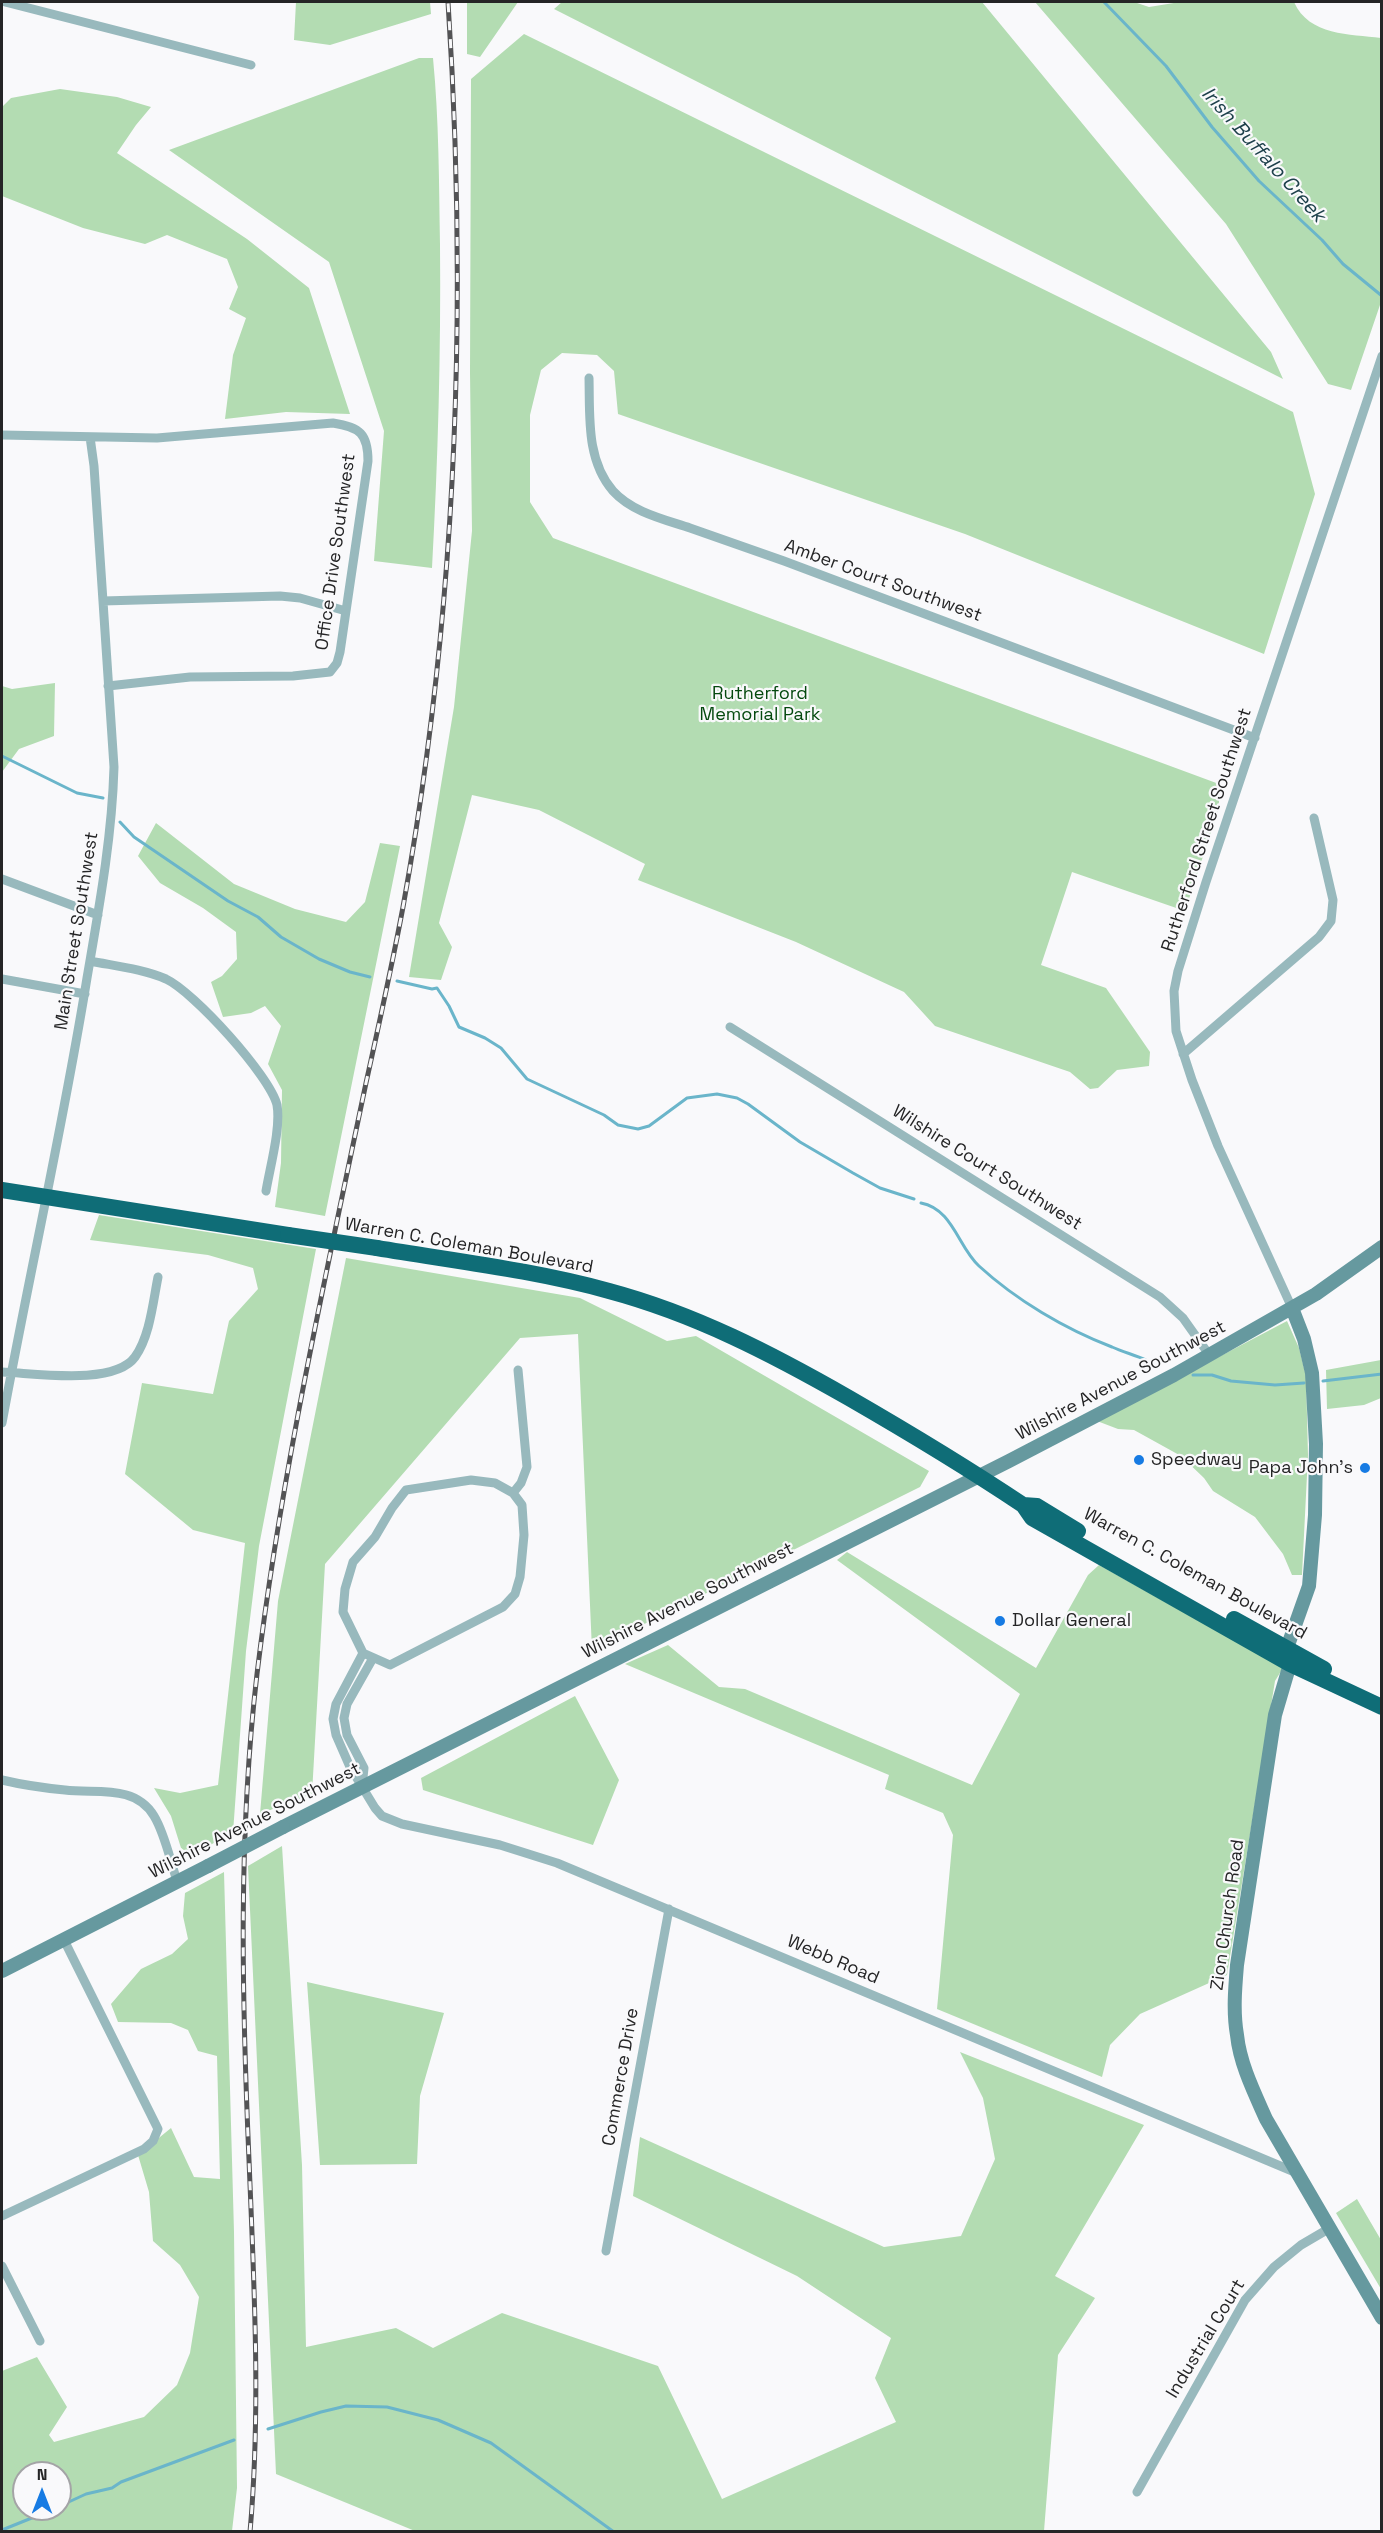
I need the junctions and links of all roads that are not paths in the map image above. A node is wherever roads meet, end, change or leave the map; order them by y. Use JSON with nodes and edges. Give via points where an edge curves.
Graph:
{"nodes":[{"id":1,"x":5,"y":2,"type":"edge"},
{"id":2,"x":251,"y":65,"type":"dead end"},
{"id":3,"x":1382,"y":356,"type":"edge"},
{"id":4,"x":589,"y":378,"type":"dead end"},
{"id":5,"x":2,"y":435,"type":"edge"},
{"id":6,"x":90,"y":437,"type":"junction"},
{"id":7,"x":103,"y":601,"type":"junction"},
{"id":8,"x":345,"y":611,"type":"junction"},
{"id":9,"x":108,"y":686,"type":"junction"},
{"id":10,"x":1255,"y":738,"type":"junction"},
{"id":11,"x":1314,"y":818,"type":"dead end"},
{"id":12,"x":2,"y":879,"type":"edge"},
{"id":13,"x":98,"y":915,"type":"junction"},
{"id":14,"x":90,"y":961,"type":"junction"},
{"id":15,"x":2,"y":979,"type":"edge"},
{"id":16,"x":85,"y":994,"type":"junction"},
{"id":17,"x":730,"y":1027,"type":"dead end"},
{"id":18,"x":1183,"y":1054,"type":"junction"},
{"id":19,"x":2,"y":1190,"type":"edge"},
{"id":20,"x":266,"y":1191,"type":"dead end"},
{"id":21,"x":46,"y":1197,"type":"junction"},
{"id":22,"x":1382,"y":1247,"type":"edge"},
{"id":23,"x":158,"y":1277,"type":"dead end"},
{"id":24,"x":1292,"y":1308,"type":"junction"},
{"id":25,"x":1210,"y":1356,"type":"junction"},
{"id":26,"x":518,"y":1370,"type":"dead end"},
{"id":27,"x":6,"y":1372,"type":"edge"},
{"id":28,"x":2,"y":1423,"type":"edge"},
{"id":29,"x":979,"y":1476,"type":"junction"},
{"id":30,"x":513,"y":1493,"type":"junction"},
{"id":31,"x":363,"y":1653,"type":"junction"},
{"id":32,"x":1288,"y":1656,"type":"junction"},
{"id":33,"x":373,"y":1658,"type":"junction"},
{"id":34,"x":1382,"y":1707,"type":"edge"},
{"id":35,"x":2,"y":1780,"type":"edge"},
{"id":36,"x":362,"y":1787,"type":"junction"},
{"id":37,"x":177,"y":1881,"type":"junction"},
{"id":38,"x":669,"y":1909,"type":"junction"},
{"id":39,"x":64,"y":1940,"type":"junction"},
{"id":40,"x":2,"y":1971,"type":"edge"},
{"id":41,"x":1297,"y":2172,"type":"junction"},
{"id":42,"x":2,"y":2216,"type":"edge"},
{"id":43,"x":1330,"y":2228,"type":"junction"},
{"id":44,"x":606,"y":2251,"type":"dead end"},
{"id":45,"x":2,"y":2265,"type":"edge"},
{"id":46,"x":1382,"y":2318,"type":"edge"},
{"id":47,"x":40,"y":2341,"type":"dead end"},
{"id":48,"x":1137,"y":2492,"type":"dead end"}],
"edges":[{"from":1,"to":2,"type":"street"},
{"from":3,"to":10,"type":"street","name":"Rutherford Street Southwest"},
{"from":4,"to":10,"type":"street","name":"Amber Court Southwest","via":[[591,432],[598,468],[614,492],[628,504]]},
{"from":5,"to":6,"type":"street","name":"Office Drive Southwest"},
{"from":6,"to":7,"type":"street","name":"Main Street Southwest"},
{"from":6,"to":8,"type":"street","name":"Office Drive Southwest","via":[[157,438],[311,423],[339,423],[357,430],[365,437],[368,461]]},
{"from":7,"to":8,"type":"street","via":[[280,596]]},
{"from":7,"to":9,"type":"street","name":"Main Street Southwest"},
{"from":8,"to":9,"type":"street","name":"Office Drive Southwest","via":[[340,652],[330,672],[190,677]]},
{"from":9,"to":13,"type":"street","name":"Main Street Southwest","via":[[113,802]]},
{"from":10,"to":18,"type":"street","name":"Rutherford Street Southwest","via":[[1178,971],[1174,1020]]},
{"from":11,"to":18,"type":"street","via":[[1333,900],[1331,921],[1319,937]]},
{"from":12,"to":13,"type":"street"},
{"from":13,"to":14,"type":"street","name":"Main Street Southwest"},
{"from":14,"to":16,"type":"street","name":"Main Street Southwest"},
{"from":14,"to":20,"type":"street","via":[[166,979],[179,987],[200,1005],[258,1072],[271,1090],[277,1108]]},
{"from":15,"to":16,"type":"street"},
{"from":16,"to":21,"type":"street","name":"Main Street Southwest"},
{"from":17,"to":25,"type":"street","name":"Wilshire Court Southwest","via":[[1151,1291],[1183,1318]]},
{"from":18,"to":24,"type":"street","name":"Rutherford Street Southwest","via":[[1218,1146]]},
{"from":19,"to":21,"type":"highway","name":"Warren C. Coleman Boulevard"},
{"from":21,"to":27,"type":"street","name":"Main Street Southwest"},
{"from":21,"to":29,"type":"highway","name":"Warren C. Coleman Boulevard","bridge":true,"via":[[542,1275],[610,1291],[683,1315],[772,1354]]},
{"from":22,"to":24,"type":"street","name":"Wilshire Avenue Southwest"},
{"from":23,"to":27,"type":"street","via":[[139,1351],[115,1372]]},
{"from":24,"to":25,"type":"street","name":"Wilshire Avenue Southwest"},
{"from":24,"to":32,"type":"street","name":"Zion Church Road","via":[[1312,1373],[1316,1444],[1309,1586]]},
{"from":25,"to":29,"type":"street","name":"Wilshire Avenue Southwest"},
{"from":26,"to":30,"type":"street","via":[[527,1467]]},
{"from":27,"to":28,"type":"street","name":"Main Street Southwest"},
{"from":29,"to":32,"type":"highway","name":"Warren C. Coleman Boulevard","via":[[1023,1505],[1037,1506]]},
{"from":29,"to":36,"type":"street","name":"Wilshire Avenue Southwest"},
{"from":30,"to":31,"type":"street","via":[[495,1484],[471,1480],[406,1490],[353,1562],[345,1589],[343,1612]]},
{"from":30,"to":33,"type":"street","via":[[522,1505],[524,1535],[515,1594],[503,1607],[390,1665]]},
{"from":31,"to":33,"type":"street"},
{"from":31,"to":36,"type":"street","name":"Webb Road","via":[[336,1704],[333,1719],[336,1735]]},
{"from":32,"to":34,"type":"highway","name":"Warren C. Coleman Boulevard","via":[[1328,1684],[1343,1687]]},
{"from":32,"to":41,"type":"street","name":"Zion Church Road","via":[[1263,1790],[1234,2007],[1239,2048],[1250,2084]]},
{"from":33,"to":36,"type":"street","via":[[346,1704],[344,1718],[347,1735],[364,1768]]},
{"from":35,"to":37,"type":"street","via":[[69,1791],[115,1792],[144,1804],[154,1816]]},
{"from":36,"to":37,"type":"street","name":"Wilshire Avenue Southwest","bridge":true},
{"from":36,"to":38,"type":"street","name":"Webb Road","via":[[375,1808],[391,1821],[500,1845],[558,1863]]},
{"from":37,"to":39,"type":"street","name":"Wilshire Avenue Southwest"},
{"from":38,"to":41,"type":"street","name":"Webb Road"},
{"from":38,"to":44,"type":"street","name":"Commerce Drive"},
{"from":39,"to":40,"type":"street","name":"Wilshire Avenue Southwest"},
{"from":39,"to":42,"type":"street","via":[[158,2129],[144,2149]]},
{"from":41,"to":43,"type":"street","name":"Zion Church Road"},
{"from":43,"to":46,"type":"street","name":"Zion Church Road"},
{"from":43,"to":48,"type":"street","name":"Industrial Court","via":[[1274,2267],[1245,2300]]},
{"from":45,"to":47,"type":"street"}]}
